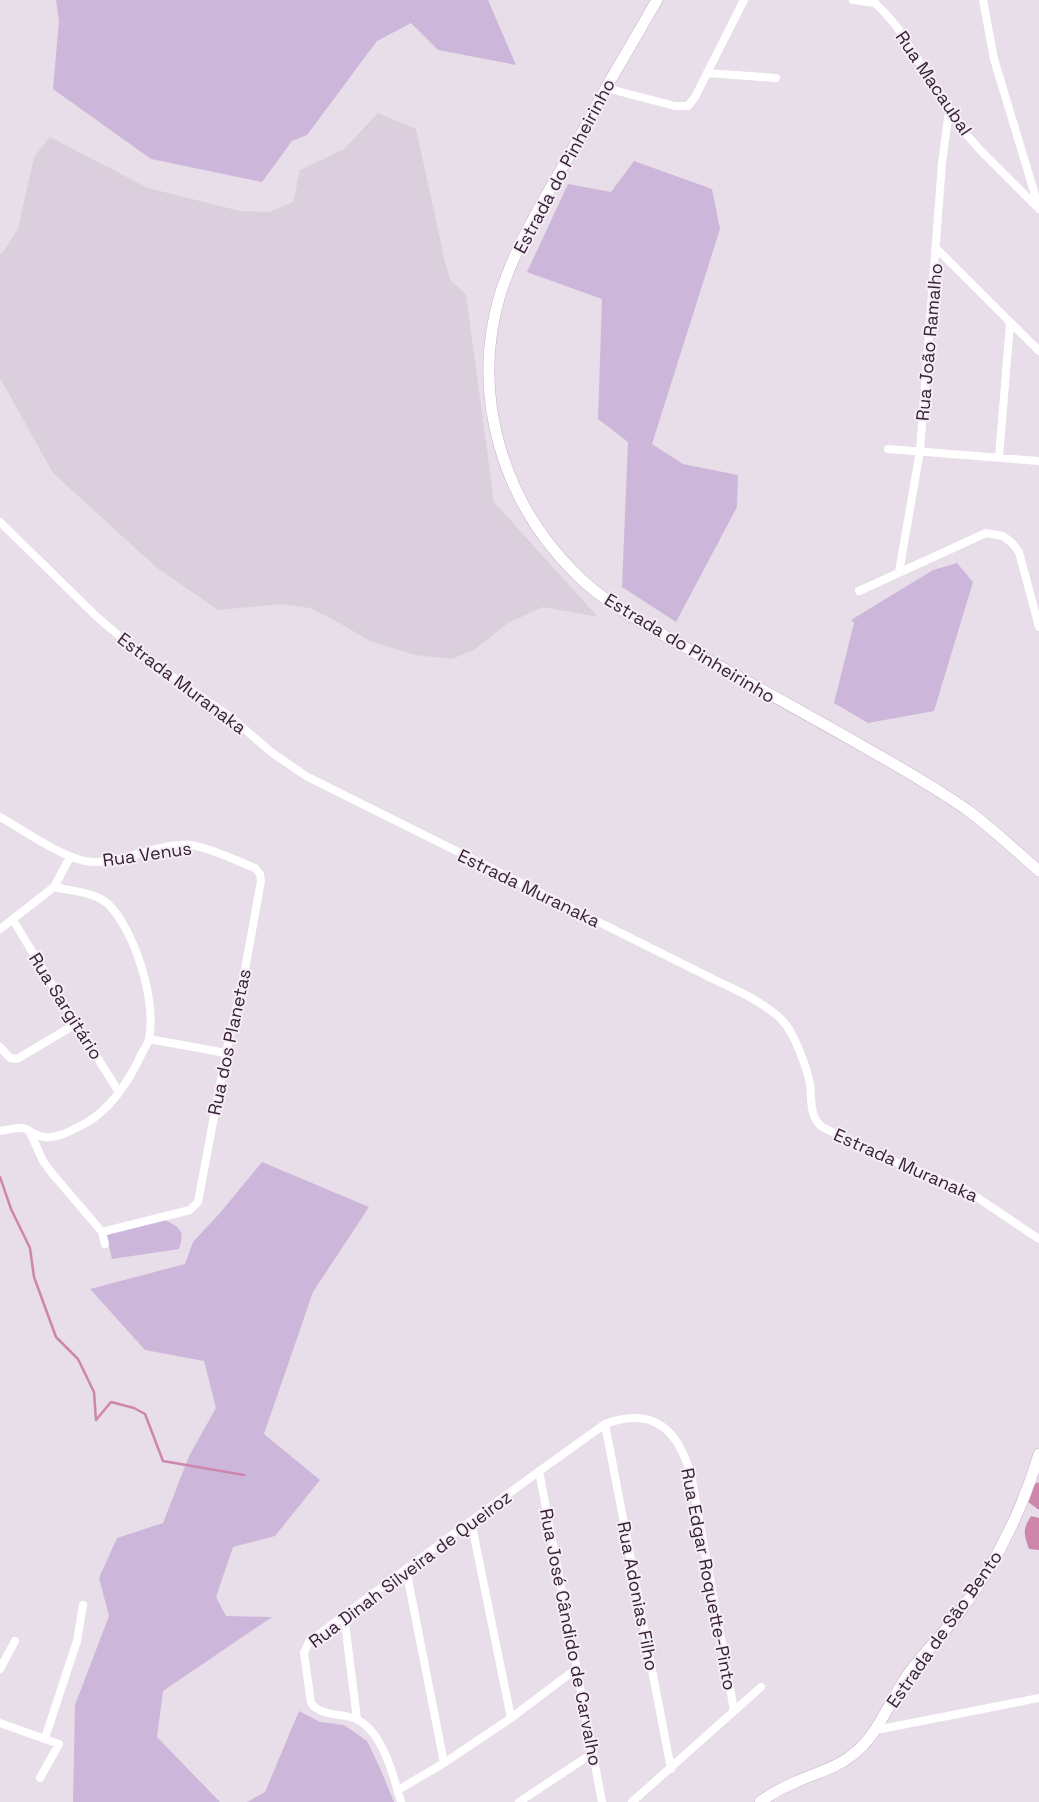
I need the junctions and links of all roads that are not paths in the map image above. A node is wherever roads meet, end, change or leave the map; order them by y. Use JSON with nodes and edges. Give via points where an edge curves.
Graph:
{"nodes":[{"id":1,"x":657,"y":0,"type":"edge"},
{"id":2,"x":744,"y":0,"type":"edge"},
{"id":3,"x":853,"y":0,"type":"edge"},
{"id":4,"x":984,"y":0,"type":"edge"},
{"id":5,"x":873,"y":1,"type":"edge"},
{"id":6,"x":707,"y":73,"type":"junction"},
{"id":7,"x":776,"y":78,"type":"dead end"},
{"id":8,"x":606,"y":88,"type":"junction"},
{"id":9,"x":949,"y":111,"type":"junction"},
{"id":10,"x":1039,"y":208,"type":"edge"},
{"id":11,"x":936,"y":248,"type":"junction"},
{"id":12,"x":1010,"y":324,"type":"junction"},
{"id":13,"x":1039,"y":351,"type":"edge"},
{"id":14,"x":888,"y":449,"type":"dead end"},
{"id":15,"x":920,"y":451,"type":"junction"},
{"id":16,"x":1000,"y":458,"type":"junction"},
{"id":17,"x":1039,"y":461,"type":"edge"},
{"id":18,"x":0,"y":522,"type":"edge"},
{"id":19,"x":899,"y":572,"type":"junction"},
{"id":20,"x":859,"y":591,"type":"dead end"},
{"id":21,"x":1039,"y":627,"type":"edge"},
{"id":22,"x":0,"y":817,"type":"edge"},
{"id":23,"x":70,"y":857,"type":"junction"},
{"id":24,"x":1039,"y":871,"type":"edge"},
{"id":25,"x":261,"y":881,"type":"joint"},
{"id":26,"x":54,"y":887,"type":"junction"},
{"id":27,"x":13,"y":920,"type":"junction"},
{"id":28,"x":0,"y":929,"type":"edge"},
{"id":29,"x":76,"y":1024,"type":"junction"},
{"id":30,"x":149,"y":1039,"type":"junction"},
{"id":31,"x":1,"y":1052,"type":"edge"},
{"id":32,"x":226,"y":1053,"type":"junction"},
{"id":33,"x":119,"y":1092,"type":"junction"},
{"id":34,"x":0,"y":1131,"type":"edge"},
{"id":35,"x":30,"y":1132,"type":"junction"},
{"id":36,"x":102,"y":1232,"type":"junction"},
{"id":37,"x":1039,"y":1239,"type":"edge"},
{"id":38,"x":105,"y":1244,"type":"dead end"},
{"id":39,"x":605,"y":1424,"type":"junction"},
{"id":40,"x":1039,"y":1454,"type":"edge"},
{"id":41,"x":539,"y":1471,"type":"junction"},
{"id":42,"x":471,"y":1521,"type":"junction"},
{"id":43,"x":406,"y":1569,"type":"junction"},
{"id":44,"x":84,"y":1605,"type":"dead end"},
{"id":45,"x":344,"y":1616,"type":"junction"},
{"id":46,"x":15,"y":1641,"type":"dead end"},
{"id":47,"x":0,"y":1669,"type":"edge"},
{"id":48,"x":576,"y":1669,"type":"junction"},
{"id":49,"x":761,"y":1687,"type":"dead end"},
{"id":50,"x":1039,"y":1698,"type":"edge"},
{"id":51,"x":734,"y":1710,"type":"junction"},
{"id":52,"x":511,"y":1718,"type":"junction"},
{"id":53,"x":357,"y":1719,"type":"junction"},
{"id":54,"x":0,"y":1723,"type":"edge"},
{"id":55,"x":876,"y":1730,"type":"junction"},
{"id":56,"x":45,"y":1738,"type":"junction"},
{"id":57,"x":593,"y":1753,"type":"junction"},
{"id":58,"x":444,"y":1763,"type":"junction"},
{"id":59,"x":671,"y":1769,"type":"junction"},
{"id":60,"x":40,"y":1778,"type":"dead end"},
{"id":61,"x":398,"y":1790,"type":"junction"},
{"id":62,"x":401,"y":1802,"type":"edge"},
{"id":63,"x":520,"y":1802,"type":"edge"},
{"id":64,"x":602,"y":1802,"type":"edge"},
{"id":65,"x":632,"y":1802,"type":"edge"},
{"id":66,"x":760,"y":1802,"type":"edge"}],
"edges":[{"from":1,"to":8,"type":"main road","name":"Estrada do Pinheirinho"},
{"from":2,"to":6,"type":"street"},
{"from":3,"to":5,"type":"street"},
{"from":4,"to":10,"type":"street","via":[[994,58]]},
{"from":5,"to":9,"type":"street","name":"Rua Macaubal","via":[[897,27]]},
{"from":6,"to":7,"type":"street"},
{"from":6,"to":8,"type":"street","via":[[691,103],[683,107]]},
{"from":8,"to":24,"type":"main road","name":"Estrada do Pinheirinho","via":[[522,239],[500,296],[495,320],[489,384],[491,408],[505,466],[525,508],[548,543],[578,577],[621,609],[866,748],[957,804],[994,831]]},
{"from":9,"to":10,"type":"street","name":"Rua Macaubal","via":[[980,150]]},
{"from":9,"to":11,"type":"street","name":"Rua João Ramalho"},
{"from":11,"to":12,"type":"street"},
{"from":11,"to":15,"type":"street","name":"Rua João Ramalho"},
{"from":12,"to":13,"type":"street"},
{"from":12,"to":16,"type":"street"},
{"from":14,"to":15,"type":"street"},
{"from":15,"to":16,"type":"street"},
{"from":15,"to":19,"type":"street","name":"Rua João Ramalho"},
{"from":16,"to":17,"type":"street"},
{"from":18,"to":37,"type":"street","name":"Estrada Muranaka","via":[[143,656],[233,719],[271,752],[306,776],[766,1007],[792,1033],[807,1070],[816,1122],[888,1159],[966,1190]]},
{"from":19,"to":20,"type":"street"},
{"from":19,"to":21,"type":"street","via":[[986,533],[998,534],[1008,539],[1019,552]]},
{"from":22,"to":23,"type":"street","name":"Rua Venus"},
{"from":23,"to":25,"type":"street","name":"Rua Venus","via":[[105,861],[190,845],[255,868]]},
{"from":23,"to":26,"type":"street"},
{"from":25,"to":32,"type":"street","name":"Rua dos Planetas"},
{"from":26,"to":27,"type":"street"},
{"from":26,"to":30,"type":"street","via":[[98,898],[108,904],[119,920],[139,959],[148,989]]},
{"from":27,"to":28,"type":"street"},
{"from":27,"to":29,"type":"street","name":"Rua Sargitário"},
{"from":29,"to":31,"type":"street","via":[[17,1059]]},
{"from":29,"to":33,"type":"street","name":"Rua Sargitário"},
{"from":30,"to":32,"type":"street"},
{"from":30,"to":33,"type":"street"},
{"from":32,"to":36,"type":"street","name":"Rua dos Planetas","via":[[198,1202],[190,1210]]},
{"from":33,"to":35,"type":"street","via":[[96,1116],[68,1131],[51,1137]]},
{"from":34,"to":35,"type":"street","via":[[17,1128]]},
{"from":35,"to":36,"type":"street","via":[[47,1167]]},
{"from":36,"to":38,"type":"street"},
{"from":39,"to":41,"type":"street","name":"Rua Dinah Silveira de Queiroz"},
{"from":39,"to":51,"type":"street","name":"Rua Edgar Roquette-Pinto","via":[[640,1418],[674,1436],[681,1446],[692,1475]]},
{"from":39,"to":59,"type":"street","name":"Rua Adonias Filho"},
{"from":40,"to":55,"type":"main road","name":"Estrada de São Bento","via":[[1024,1501],[998,1556],[956,1618],[905,1679]]},
{"from":41,"to":42,"type":"street","name":"Rua Dinah Silveira de Queiroz"},
{"from":41,"to":48,"type":"street","name":"Rua José Cândido de Carvalho"},
{"from":42,"to":43,"type":"street","name":"Rua Dinah Silveira de Queiroz"},
{"from":42,"to":52,"type":"street"},
{"from":43,"to":45,"type":"street","name":"Rua Dinah Silveira de Queiroz"},
{"from":43,"to":58,"type":"street"},
{"from":44,"to":56,"type":"street","via":[[77,1641]]},
{"from":45,"to":53,"type":"street"},
{"from":45,"to":53,"type":"street","name":"Rua Dinah Silveira de Queiroz","via":[[309,1642],[304,1659],[314,1707],[322,1712]]},
{"from":46,"to":47,"type":"street"},
{"from":48,"to":52,"type":"street"},
{"from":48,"to":57,"type":"street","name":"Rua José Cândido de Carvalho"},
{"from":49,"to":51,"type":"street"},
{"from":50,"to":55,"type":"street"},
{"from":51,"to":59,"type":"street"},
{"from":52,"to":58,"type":"street"},
{"from":53,"to":61,"type":"street","via":[[375,1736]]},
{"from":54,"to":56,"type":"street"},
{"from":55,"to":66,"type":"main road","name":"Estrada de São Bento","via":[[838,1765],[797,1781]]},
{"from":56,"to":60,"type":"street","via":[[59,1744]]},
{"from":57,"to":63,"type":"street"},
{"from":57,"to":64,"type":"street","name":"Rua José Cândido de Carvalho"},
{"from":58,"to":61,"type":"street"},
{"from":59,"to":65,"type":"street"},
{"from":61,"to":62,"type":"street"}]}
